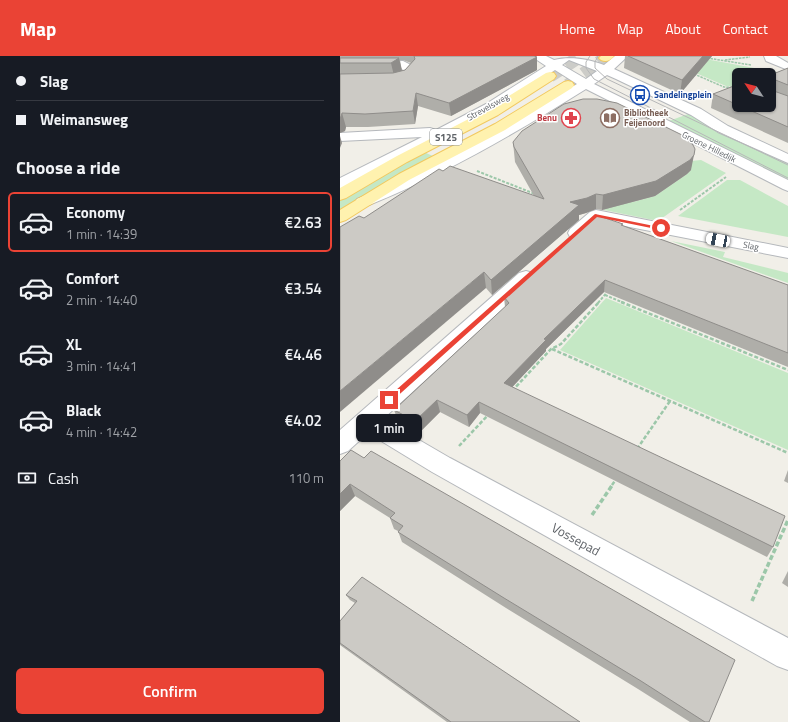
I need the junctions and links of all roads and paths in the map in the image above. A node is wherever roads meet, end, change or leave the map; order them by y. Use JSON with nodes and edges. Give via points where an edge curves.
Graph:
{"nodes":[{"id":1,"x":538,"y":56,"type":"edge"},
{"id":2,"x":568,"y":56,"type":"edge"},
{"id":3,"x":622,"y":56,"type":"edge"},
{"id":4,"x":770,"y":56,"type":"edge"},
{"id":5,"x":703,"y":57,"type":"edge"},
{"id":6,"x":751,"y":57,"type":"edge"},
{"id":7,"x":723,"y":61,"type":"junction"},
{"id":8,"x":590,"y":65,"type":"junction"},
{"id":9,"x":340,"y":66,"type":"edge"},
{"id":10,"x":752,"y":66,"type":"dead end"},
{"id":11,"x":552,"y":70,"type":"junction"},
{"id":12,"x":606,"y":71,"type":"junction"},
{"id":13,"x":689,"y":71,"type":"edge"},
{"id":14,"x":786,"y":73,"type":"edge"},
{"id":15,"x":568,"y":79,"type":"junction"},
{"id":16,"x":340,"y":82,"type":"edge"},
{"id":17,"x":586,"y":85,"type":"junction"},
{"id":18,"x":732,"y":88,"type":"edge"},
{"id":19,"x":443,"y":131,"type":"junction"},
{"id":20,"x":375,"y":136,"type":"junction"},
{"id":21,"x":340,"y":137,"type":"edge"},
{"id":22,"x":395,"y":154,"type":"junction"},
{"id":23,"x":788,"y":159,"type":"edge"},
{"id":24,"x":473,"y":170,"type":"dead end"},
{"id":25,"x":732,"y":175,"type":"dead end"},
{"id":26,"x":340,"y":184,"type":"edge"},
{"id":27,"x":788,"y":186,"type":"edge"},
{"id":28,"x":515,"y":187,"type":"edge"},
{"id":29,"x":340,"y":195,"type":"edge"},
{"id":30,"x":363,"y":202,"type":"junction"},
{"id":31,"x":340,"y":216,"type":"edge"},
{"id":32,"x":661,"y":228,"type":"junction"},
{"id":33,"x":561,"y":247,"type":"edge"},
{"id":34,"x":788,"y":253,"type":"edge"},
{"id":35,"x":537,"y":268,"type":"edge"},
{"id":36,"x":610,"y":289,"type":"edge"},
{"id":37,"x":605,"y":295,"type":"junction"},
{"id":38,"x":551,"y":349,"type":"junction"},
{"id":39,"x":788,"y":370,"type":"edge"},
{"id":40,"x":509,"y":393,"type":"edge"},
{"id":41,"x":670,"y":401,"type":"junction"},
{"id":42,"x":494,"y":410,"type":"edge"},
{"id":43,"x":366,"y":420,"type":"junction"},
{"id":44,"x":340,"y":444,"type":"edge"},
{"id":45,"x":636,"y":451,"type":"edge"},
{"id":46,"x":788,"y":453,"type":"edge"},
{"id":47,"x":441,"y":465,"type":"junction"},
{"id":48,"x":619,"y":475,"type":"edge"},
{"id":49,"x":604,"y":498,"type":"dead end"},
{"id":50,"x":788,"y":520,"type":"edge"},
{"id":51,"x":740,"y":629,"type":"junction"},
{"id":52,"x":788,"y":655,"type":"edge"}],
"edges":[{"from":1,"to":11,"type":"street","name":"Groene Hilledijk"},
{"from":2,"to":8,"type":"street"},
{"from":2,"to":11,"type":"street","name":"Strevelsweg"},
{"from":3,"to":12,"type":"street"},
{"from":4,"to":14,"type":"street","via":[[770,60]]},
{"from":5,"to":7,"type":"path"},
{"from":6,"to":7,"type":"path"},
{"from":7,"to":10,"type":"path"},
{"from":8,"to":11,"type":"street","via":[[573,61]]},
{"from":8,"to":12,"type":"street"},
{"from":9,"to":16,"type":"street","via":[[403,64],[410,72],[395,81]]},
{"from":11,"to":15,"type":"street","name":"Groene Hilledijk"},
{"from":11,"to":19,"type":"street","name":"Strevelsweg"},
{"from":11,"to":29,"type":"main road","name":"Strevelsweg","number":"S125","via":[[475,122],[402,159]]},
{"from":12,"to":15,"type":"street","name":"Groene Hilledijk"},
{"from":12,"to":17,"type":"street"},
{"from":12,"to":23,"type":"street","via":[[696,112],[723,129]]},
{"from":13,"to":18,"type":"path","via":[[724,87]]},
{"from":15,"to":17,"type":"street","name":"Groene Hilledijk"},
{"from":15,"to":30,"type":"main road","number":"S125","via":[[500,127],[404,177]]},
{"from":17,"to":27,"type":"street","name":"Groene Hilledijk"},
{"from":17,"to":30,"type":"street","via":[[493,141],[397,189]]},
{"from":19,"to":20,"type":"street"},
{"from":19,"to":22,"type":"street","name":"Strevelsweg"},
{"from":20,"to":21,"type":"street"},
{"from":20,"to":22,"type":"street","via":[[389,144]]},
{"from":22,"to":26,"type":"street","name":"Strevelsweg"},
{"from":24,"to":28,"type":"path"},
{"from":25,"to":32,"type":"path","via":[[666,220]]},
{"from":30,"to":31,"type":"main road","number":"S125"},
{"from":32,"to":33,"type":"street","name":"Slag","via":[[596,215]]},
{"from":32,"to":34,"type":"street","name":"Slag"},
{"from":35,"to":43,"type":"street"},
{"from":36,"to":37,"type":"path"},
{"from":37,"to":38,"type":"path","via":[[561,344]]},
{"from":37,"to":39,"type":"path"},
{"from":38,"to":40,"type":"path"},
{"from":38,"to":41,"type":"path"},
{"from":41,"to":45,"type":"path"},
{"from":41,"to":46,"type":"path"},
{"from":42,"to":47,"type":"path"},
{"from":43,"to":44,"type":"street"},
{"from":43,"to":47,"type":"street","name":"Vossepad"},
{"from":47,"to":51,"type":"street","name":"Vossepad"},
{"from":48,"to":49,"type":"path"},
{"from":50,"to":51,"type":"path"},
{"from":51,"to":52,"type":"street","name":"Vossepad"}]}
